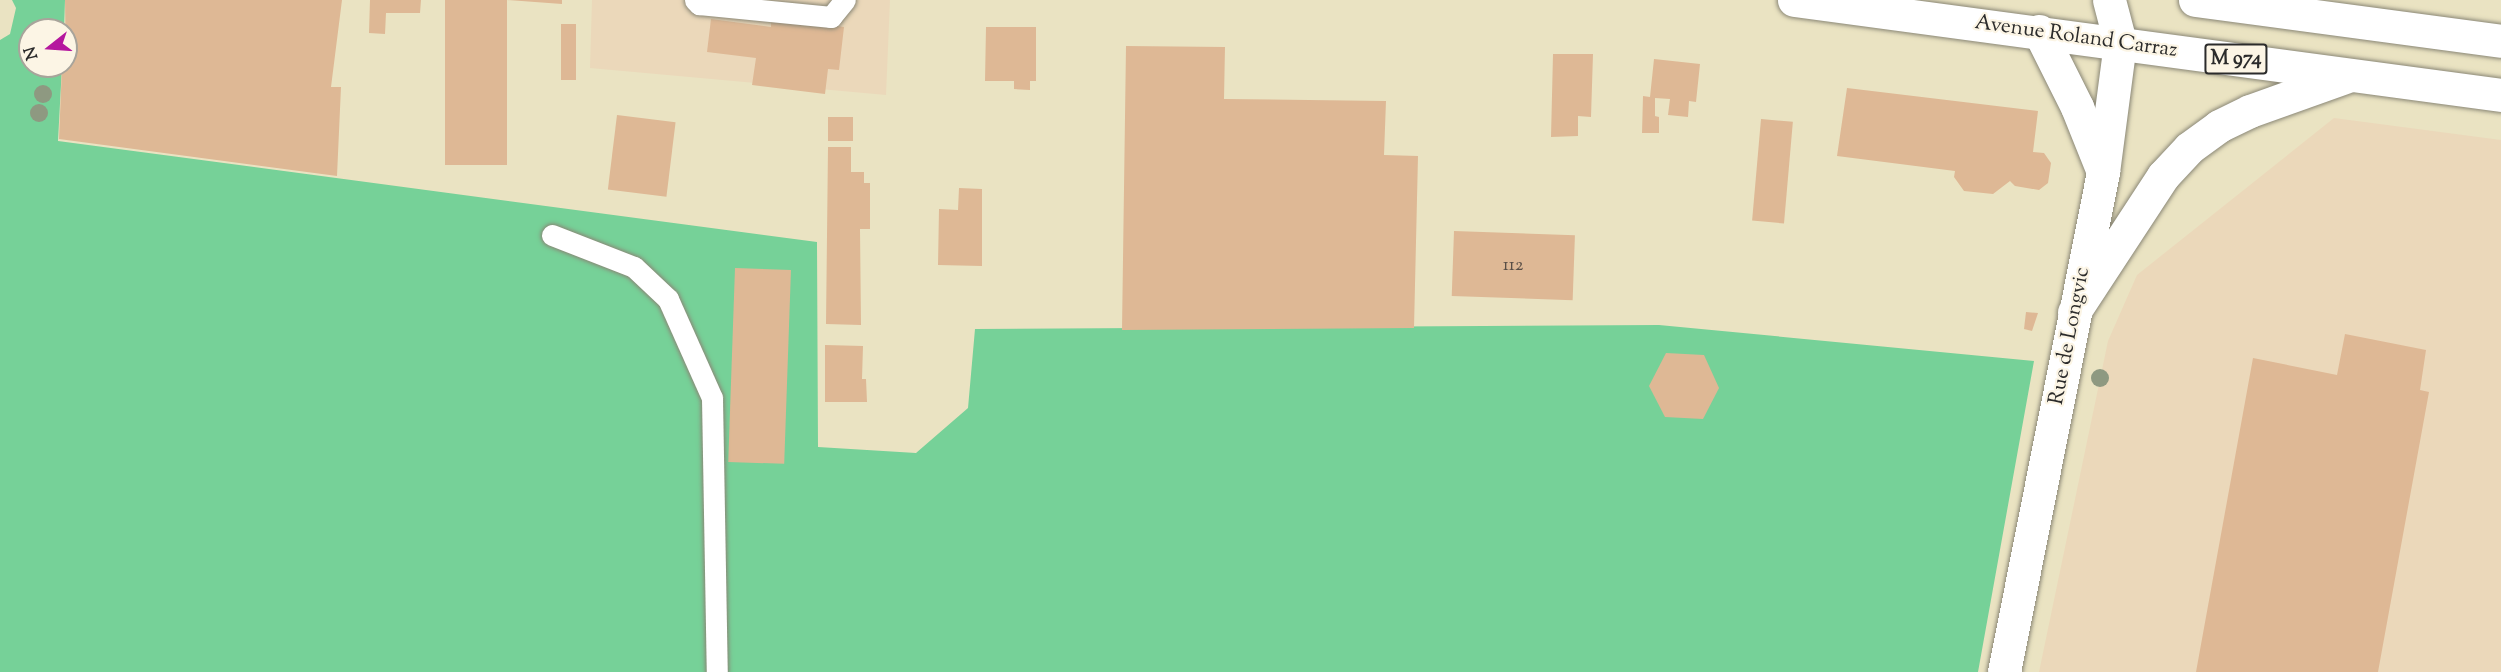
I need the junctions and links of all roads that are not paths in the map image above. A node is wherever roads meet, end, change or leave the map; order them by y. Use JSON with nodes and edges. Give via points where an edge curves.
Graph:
{"nodes":[{"id":1,"x":694,"y":0,"type":"edge"},
{"id":2,"x":1794,"y":0,"type":"edge"},
{"id":3,"x":2109,"y":0,"type":"edge"},
{"id":4,"x":2195,"y":0,"type":"edge"},
{"id":5,"x":838,"y":1,"type":"edge"},
{"id":6,"x":2250,"y":4,"type":"edge"},
{"id":7,"x":2039,"y":31,"type":"junction"},
{"id":8,"x":2501,"y":41,"type":"edge"},
{"id":9,"x":2121,"y":42,"type":"junction"},
{"id":10,"x":2351,"y":75,"type":"junction"},
{"id":11,"x":2501,"y":95,"type":"edge"},
{"id":12,"x":2103,"y":172,"type":"junction"},
{"id":13,"x":552,"y":234,"type":"dead end"},
{"id":14,"x":2074,"y":312,"type":"junction"},
{"id":15,"x":717,"y":672,"type":"edge"},
{"id":16,"x":2004,"y":672,"type":"edge"}],
"edges":[{"from":1,"to":5,"type":"lane","via":[[699,4],[831,17]]},
{"from":2,"to":7,"type":"main road","name":"Avenue Roland Carraz","number":"M 974"},
{"from":3,"to":9,"type":"main road","name":"Rue de Longvic"},
{"from":4,"to":6,"type":"main road"},
{"from":6,"to":8,"type":"main road"},
{"from":7,"to":9,"type":"main road","name":"Avenue Roland Carraz","number":"M 974"},
{"from":7,"to":12,"type":"main road","via":[[2069,89]]},
{"from":9,"to":10,"type":"main road","name":"Avenue Roland Carraz","number":"M 974"},
{"from":9,"to":12,"type":"main road","name":"Rue de Longvic"},
{"from":10,"to":11,"type":"main road","name":"Avenue Roland Carraz","number":"M 974"},
{"from":10,"to":14,"type":"main road","via":[[2250,111],[2219,126],[2189,148],[2163,176]]},
{"from":12,"to":14,"type":"main road","name":"Rue de Longvic"},
{"from":13,"to":15,"type":"lane","via":[[634,267],[668,299],[712,398]]},
{"from":14,"to":16,"type":"main road","name":"Rue de Longvic"}]}
